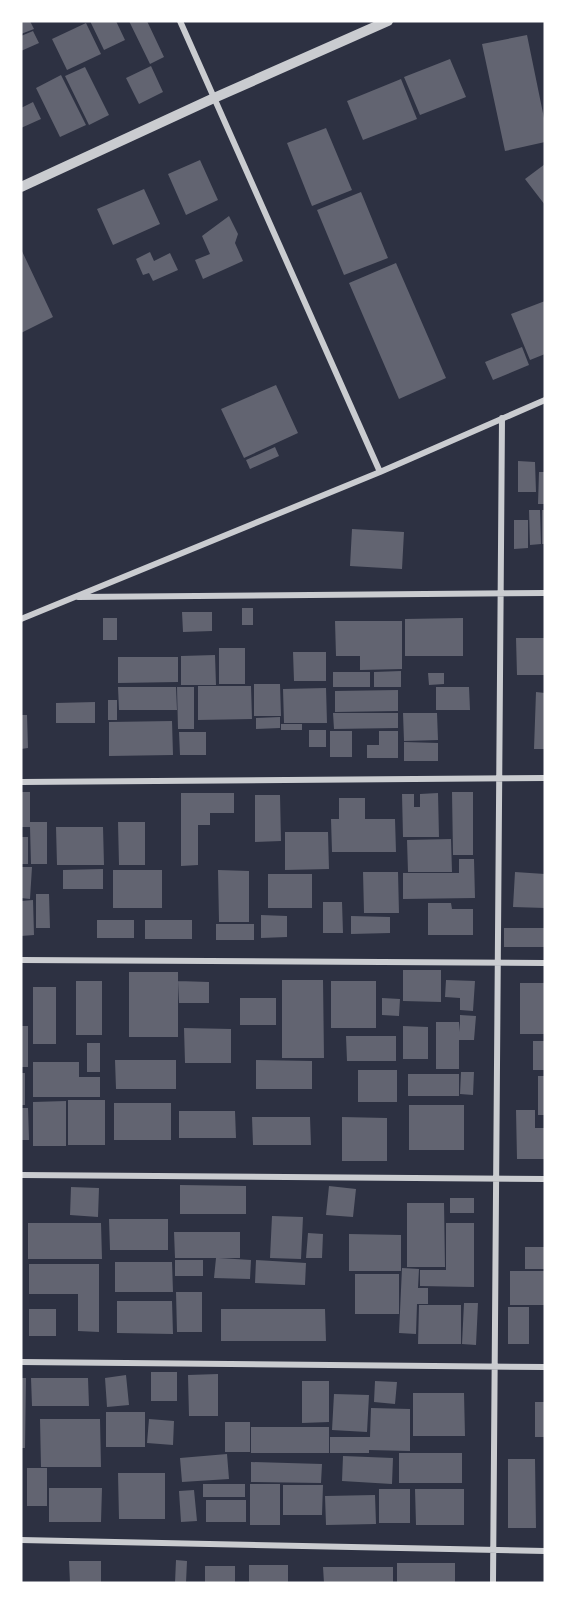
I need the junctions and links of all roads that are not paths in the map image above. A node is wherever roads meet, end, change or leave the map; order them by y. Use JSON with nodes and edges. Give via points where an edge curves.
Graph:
{"nodes":[{"id":1,"x":180,"y":21,"type":"edge"},
{"id":2,"x":388,"y":21,"type":"edge"},
{"id":3,"x":214,"y":98,"type":"junction"},
{"id":4,"x":21,"y":187,"type":"edge"},
{"id":5,"x":545,"y":400,"type":"edge"},
{"id":6,"x":502,"y":418,"type":"junction"},
{"id":7,"x":380,"y":472,"type":"junction"},
{"id":8,"x":501,"y":593,"type":"junction"},
{"id":9,"x":545,"y":593,"type":"edge"},
{"id":10,"x":75,"y":597,"type":"junction"},
{"id":11,"x":21,"y":619,"type":"edge"},
{"id":12,"x":499,"y":778,"type":"junction"},
{"id":13,"x":545,"y":778,"type":"edge"},
{"id":14,"x":21,"y":782,"type":"edge"},
{"id":15,"x":21,"y":960,"type":"edge"},
{"id":16,"x":498,"y":963,"type":"junction"},
{"id":17,"x":545,"y":963,"type":"edge"},
{"id":18,"x":21,"y":1175,"type":"edge"},
{"id":19,"x":496,"y":1179,"type":"junction"},
{"id":20,"x":545,"y":1179,"type":"edge"},
{"id":21,"x":21,"y":1362,"type":"edge"},
{"id":22,"x":495,"y":1366,"type":"junction"},
{"id":23,"x":545,"y":1367,"type":"edge"},
{"id":24,"x":21,"y":1540,"type":"edge"},
{"id":25,"x":493,"y":1551,"type":"junction"},
{"id":26,"x":545,"y":1551,"type":"edge"},
{"id":27,"x":493,"y":1583,"type":"edge"}],
"edges":[{"from":1,"to":3,"type":"street"},
{"from":2,"to":3,"type":"street"},
{"from":3,"to":4,"type":"street"},
{"from":3,"to":7,"type":"street"},
{"from":5,"to":6,"type":"street"},
{"from":6,"to":7,"type":"street"},
{"from":6,"to":8,"type":"street"},
{"from":7,"to":10,"type":"street"},
{"from":8,"to":9,"type":"street"},
{"from":8,"to":10,"type":"street"},
{"from":8,"to":12,"type":"street"},
{"from":10,"to":11,"type":"street"},
{"from":12,"to":13,"type":"street"},
{"from":12,"to":14,"type":"street"},
{"from":12,"to":16,"type":"street"},
{"from":15,"to":16,"type":"street"},
{"from":16,"to":17,"type":"street"},
{"from":16,"to":19,"type":"street"},
{"from":18,"to":19,"type":"street"},
{"from":19,"to":20,"type":"street"},
{"from":19,"to":22,"type":"street"},
{"from":21,"to":22,"type":"street"},
{"from":22,"to":23,"type":"street"},
{"from":22,"to":25,"type":"street"},
{"from":24,"to":25,"type":"street"},
{"from":25,"to":26,"type":"street"},
{"from":25,"to":27,"type":"street"}]}
